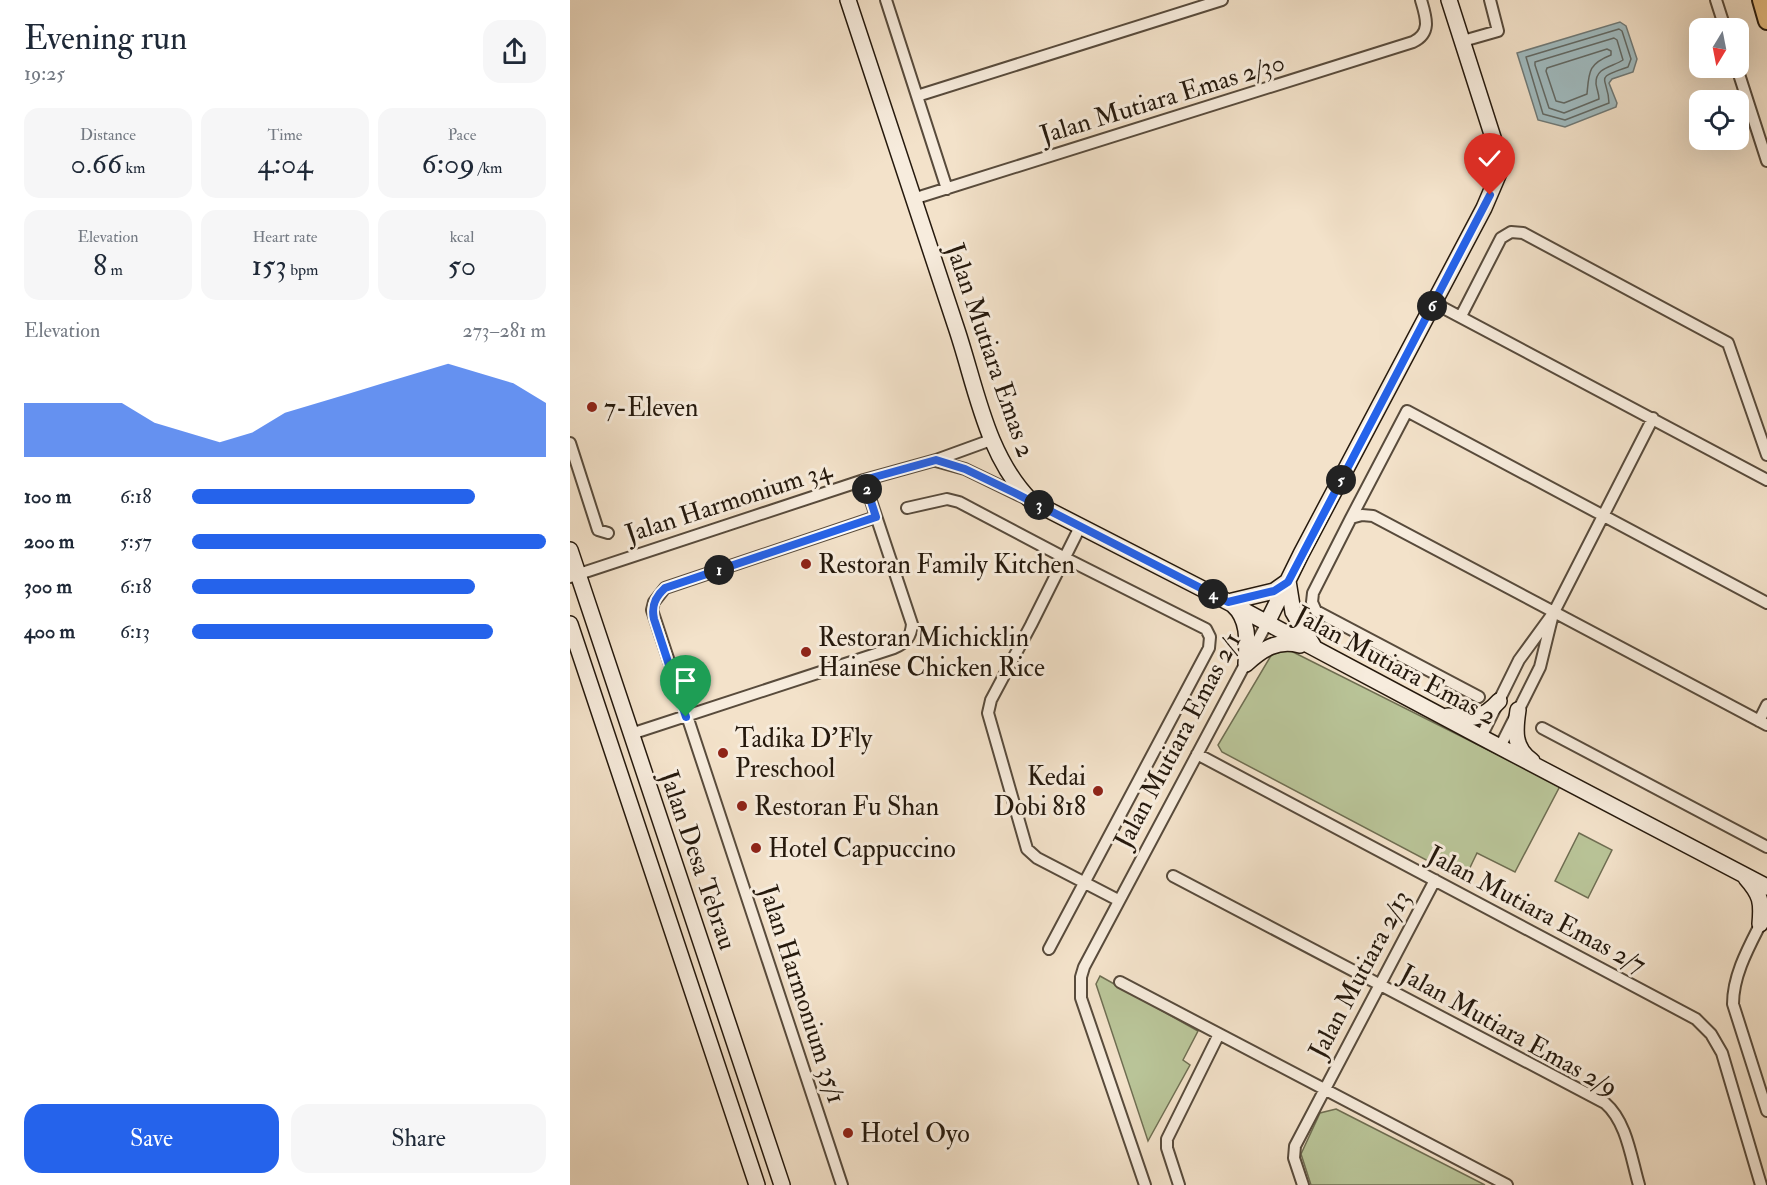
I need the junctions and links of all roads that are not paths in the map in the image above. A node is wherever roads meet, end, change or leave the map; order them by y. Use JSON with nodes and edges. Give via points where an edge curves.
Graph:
{"nodes":[{"id":1,"x":848,"y":0,"type":"edge"},
{"id":2,"x":1222,"y":0,"type":"edge"},
{"id":3,"x":1421,"y":0,"type":"edge"},
{"id":4,"x":1449,"y":0,"type":"edge"},
{"id":5,"x":1490,"y":0,"type":"edge"},
{"id":6,"x":1716,"y":0,"type":"edge"},
{"id":7,"x":1761,"y":0,"type":"edge"},
{"id":8,"x":889,"y":1,"type":"edge"},
{"id":9,"x":1722,"y":18,"type":"edge"},
{"id":10,"x":1767,"y":21,"type":"edge"},
{"id":11,"x":1463,"y":41,"type":"junction"},
{"id":12,"x":1740,"y":78,"type":"edge"},
{"id":13,"x":917,"y":96,"type":"junction"},
{"id":14,"x":1767,"y":161,"type":"edge"},
{"id":15,"x":947,"y":189,"type":"junction"},
{"id":16,"x":913,"y":199,"type":"junction"},
{"id":17,"x":1434,"y":303,"type":"junction"},
{"id":18,"x":1461,"y":316,"type":"junction"},
{"id":19,"x":1653,"y":418,"type":"junction"},
{"id":20,"x":992,"y":440,"type":"junction"},
{"id":21,"x":570,"y":443,"type":"edge"},
{"id":22,"x":1767,"y":455,"type":"edge"},
{"id":23,"x":936,"y":460,"type":"junction"},
{"id":24,"x":575,"y":473,"type":"edge"},
{"id":25,"x":864,"y":480,"type":"junction"},
{"id":26,"x":1767,"y":480,"type":"edge"},
{"id":27,"x":1031,"y":501,"type":"junction"},
{"id":28,"x":907,"y":508,"type":"dead end"},
{"id":29,"x":1604,"y":515,"type":"junction"},
{"id":30,"x":876,"y":517,"type":"junction"},
{"id":31,"x":1351,"y":518,"type":"junction"},
{"id":32,"x":1080,"y":527,"type":"junction"},
{"id":33,"x":608,"y":533,"type":"dead end"},
{"id":34,"x":570,"y":550,"type":"edge"},
{"id":35,"x":1065,"y":558,"type":"junction"},
{"id":36,"x":574,"y":575,"type":"edge"},
{"id":37,"x":1288,"y":582,"type":"junction"},
{"id":38,"x":1228,"y":602,"type":"junction"},
{"id":39,"x":1767,"y":603,"type":"edge"},
{"id":40,"x":1554,"y":612,"type":"junction"},
{"id":41,"x":1267,"y":623,"type":"junction"},
{"id":42,"x":570,"y":624,"type":"edge"},
{"id":43,"x":1315,"y":649,"type":"junction"},
{"id":44,"x":1246,"y":664,"type":"junction"},
{"id":45,"x":1479,"y":697,"type":"dead end"},
{"id":46,"x":1499,"y":701,"type":"junction"},
{"id":47,"x":1767,"y":705,"type":"edge"},
{"id":48,"x":1428,"y":709,"type":"junction"},
{"id":49,"x":1518,"y":710,"type":"junction"},
{"id":50,"x":686,"y":717,"type":"junction"},
{"id":51,"x":1763,"y":723,"type":"edge"},
{"id":52,"x":1542,"y":728,"type":"dead end"},
{"id":53,"x":631,"y":734,"type":"junction"},
{"id":54,"x":1481,"y":737,"type":"junction"},
{"id":55,"x":1500,"y":747,"type":"junction"},
{"id":56,"x":1197,"y":754,"type":"junction"},
{"id":57,"x":1548,"y":772,"type":"junction"},
{"id":58,"x":1767,"y":847,"type":"edge"},
{"id":59,"x":1742,"y":873,"type":"junction"},
{"id":60,"x":1173,"y":876,"type":"dead end"},
{"id":61,"x":1435,"y":880,"type":"junction"},
{"id":62,"x":1083,"y":883,"type":"junction"},
{"id":63,"x":1767,"y":886,"type":"edge"},
{"id":64,"x":1118,"y":900,"type":"junction"},
{"id":65,"x":1767,"y":909,"type":"edge"},
{"id":66,"x":693,"y":919,"type":"junction"},
{"id":67,"x":1764,"y":922,"type":"edge"},
{"id":68,"x":671,"y":927,"type":"junction"},
{"id":69,"x":1049,"y":949,"type":"dead end"},
{"id":70,"x":1120,"y":982,"type":"dead end"},
{"id":71,"x":1380,"y":984,"type":"junction"},
{"id":72,"x":1219,"y":1034,"type":"junction"},
{"id":73,"x":1324,"y":1089,"type":"junction"},
{"id":74,"x":1767,"y":1111,"type":"edge"},
{"id":75,"x":757,"y":1185,"type":"edge"},
{"id":76,"x":782,"y":1185,"type":"edge"},
{"id":77,"x":842,"y":1185,"type":"edge"},
{"id":78,"x":1145,"y":1185,"type":"edge"},
{"id":79,"x":1179,"y":1185,"type":"edge"},
{"id":80,"x":1303,"y":1185,"type":"edge"},
{"id":81,"x":1507,"y":1185,"type":"edge"},
{"id":82,"x":1639,"y":1185,"type":"edge"},
{"id":83,"x":1761,"y":1185,"type":"edge"}],
"edges":[{"from":1,"to":16,"type":"street","name":"Jalan Mutiara Emas 2"},
{"from":2,"to":13,"type":"street"},
{"from":3,"to":15,"type":"street","name":"Jalan Mutiara Emas 2/30","via":[[1427,25],[1423,36],[1413,42]]},
{"from":4,"to":11,"type":"street","name":"Jalan Mutiara Emas 2/1"},
{"from":5,"to":11,"type":"street","via":[[1498,31]]},
{"from":6,"to":9,"type":"street"},
{"from":7,"to":10,"type":"main road"},
{"from":8,"to":13,"type":"street"},
{"from":11,"to":17,"type":"street","name":"Jalan Mutiara Emas 2/1","via":[[1498,153],[1498,173]]},
{"from":12,"to":14,"type":"street"},
{"from":13,"to":15,"type":"street"},
{"from":15,"to":16,"type":"street","name":"Jalan Mutiara Emas 2/30"},
{"from":16,"to":20,"type":"street","name":"Jalan Mutiara Emas 2"},
{"from":17,"to":18,"type":"street"},
{"from":17,"to":37,"type":"street","name":"Jalan Mutiara Emas 2/1"},
{"from":18,"to":19,"type":"street"},
{"from":18,"to":22,"type":"street","via":[[1501,238],[1510,232],[1523,234],[1728,343]]},
{"from":19,"to":26,"type":"street"},
{"from":19,"to":29,"type":"street"},
{"from":20,"to":23,"type":"street","name":"Jalan Harmonium 34"},
{"from":20,"to":27,"type":"street","name":"Jalan Mutiara Emas 2","via":[[1008,474]]},
{"from":21,"to":24,"type":"street"},
{"from":23,"to":25,"type":"street","name":"Jalan Harmonium 34"},
{"from":23,"to":27,"type":"street","via":[[965,469]]},
{"from":24,"to":33,"type":"street","via":[[598,530]]},
{"from":25,"to":30,"type":"street"},
{"from":25,"to":36,"type":"street","name":"Jalan Harmonium 34"},
{"from":27,"to":32,"type":"street","name":"Jalan Mutiara Emas 2"},
{"from":28,"to":35,"type":"street","via":[[955,500]]},
{"from":29,"to":31,"type":"street","via":[[1407,411]]},
{"from":29,"to":39,"type":"street"},
{"from":29,"to":40,"type":"street"},
{"from":30,"to":50,"type":"street","name":"Jalan Harmonium 35/1","via":[[665,588],[659,594],[652,610]]},
{"from":30,"to":50,"type":"street","via":[[912,624],[908,640]]},
{"from":31,"to":40,"type":"street","via":[[1373,516]]},
{"from":31,"to":45,"type":"street","via":[[1313,593],[1316,610]]},
{"from":32,"to":35,"type":"street"},
{"from":32,"to":38,"type":"street","name":"Jalan Mutiara Emas 2"},
{"from":34,"to":36,"type":"street","name":"Jalan Desa Tebrau"},
{"from":35,"to":62,"type":"street","via":[[991,700],[988,713],[1027,849]]},
{"from":35,"to":62,"type":"street","via":[[1206,629],[1210,642]]},
{"from":36,"to":53,"type":"street","name":"Jalan Desa Tebrau"},
{"from":37,"to":38,"type":"street","via":[[1274,591]]},
{"from":37,"to":41,"type":"street","name":"Jalan Mutiara Emas 2/1"},
{"from":37,"to":43,"type":"street","via":[[1293,612]]},
{"from":38,"to":41,"type":"street","name":"Jalan Mutiara Emas 2"},
{"from":38,"to":44,"type":"street","via":[[1237,608],[1244,623]]},
{"from":40,"to":46,"type":"street","via":[[1519,660]]},
{"from":40,"to":49,"type":"street","via":[[1540,667]]},
{"from":40,"to":51,"type":"street"},
{"from":41,"to":43,"type":"street","name":"Jalan Mutiara Emas 2"},
{"from":41,"to":44,"type":"street","name":"Jalan Mutiara Emas 2/1"},
{"from":42,"to":68,"type":"street","name":"Jalan Desa Tebrau"},
{"from":43,"to":44,"type":"street","via":[[1290,642],[1277,644]]},
{"from":43,"to":48,"type":"street","name":"Jalan Mutiara Emas 2"},
{"from":44,"to":56,"type":"street","name":"Jalan Mutiara Emas 2/1"},
{"from":46,"to":48,"type":"street","via":[[1480,717],[1449,716]]},
{"from":46,"to":54,"type":"street"},
{"from":47,"to":51,"type":"street"},
{"from":48,"to":54,"type":"street","name":"Jalan Mutiara Emas 2"},
{"from":49,"to":55,"type":"street"},
{"from":49,"to":57,"type":"street","via":[[1515,732],[1521,749]]},
{"from":50,"to":53,"type":"street"},
{"from":50,"to":77,"type":"street","name":"Jalan Harmonium 35/1"},
{"from":52,"to":58,"type":"street"},
{"from":53,"to":66,"type":"street","name":"Jalan Desa Tebrau"},
{"from":54,"to":55,"type":"street","name":"Jalan Mutiara Emas 2"},
{"from":55,"to":57,"type":"street","name":"Jalan Mutiara Emas 2"},
{"from":56,"to":61,"type":"street","name":"Jalan Mutiara Emas 2/7"},
{"from":56,"to":64,"type":"street","name":"Jalan Mutiara Emas 2/1"},
{"from":57,"to":59,"type":"street","name":"Jalan Mutiara Emas 2"},
{"from":59,"to":63,"type":"street","name":"Jalan Mutiara Emas 2"},
{"from":59,"to":67,"type":"street","via":[[1759,896]]},
{"from":60,"to":71,"type":"street","name":"Jalan Mutiara Emas 2/9"},
{"from":61,"to":71,"type":"street","name":"Jalan Mutiara 2/13"},
{"from":61,"to":83,"type":"street","name":"Jalan Mutiara Emas 2/7","via":[[1686,1012],[1705,1027],[1722,1053]]},
{"from":62,"to":64,"type":"street"},
{"from":62,"to":69,"type":"street"},
{"from":64,"to":78,"type":"street","name":"Jalan Mutiara Emas 2/1","via":[[1084,967],[1080,989]]},
{"from":65,"to":67,"type":"street"},
{"from":66,"to":68,"type":"street"},
{"from":66,"to":76,"type":"street","name":"Jalan Desa Tebrau"},
{"from":67,"to":74,"type":"street","via":[[1738,975],[1733,1004]]},
{"from":68,"to":75,"type":"street","name":"Jalan Desa Tebrau"},
{"from":70,"to":72,"type":"street"},
{"from":71,"to":73,"type":"street","name":"Jalan Mutiara 2/13"},
{"from":71,"to":82,"type":"street","name":"Jalan Mutiara Emas 2/9","via":[[1605,1103],[1620,1122]]},
{"from":72,"to":73,"type":"street"},
{"from":72,"to":79,"type":"street","via":[[1167,1139]]},
{"from":73,"to":80,"type":"street","name":"Jalan Mutiara 2/13","via":[[1294,1149]]},
{"from":73,"to":81,"type":"street"}]}
